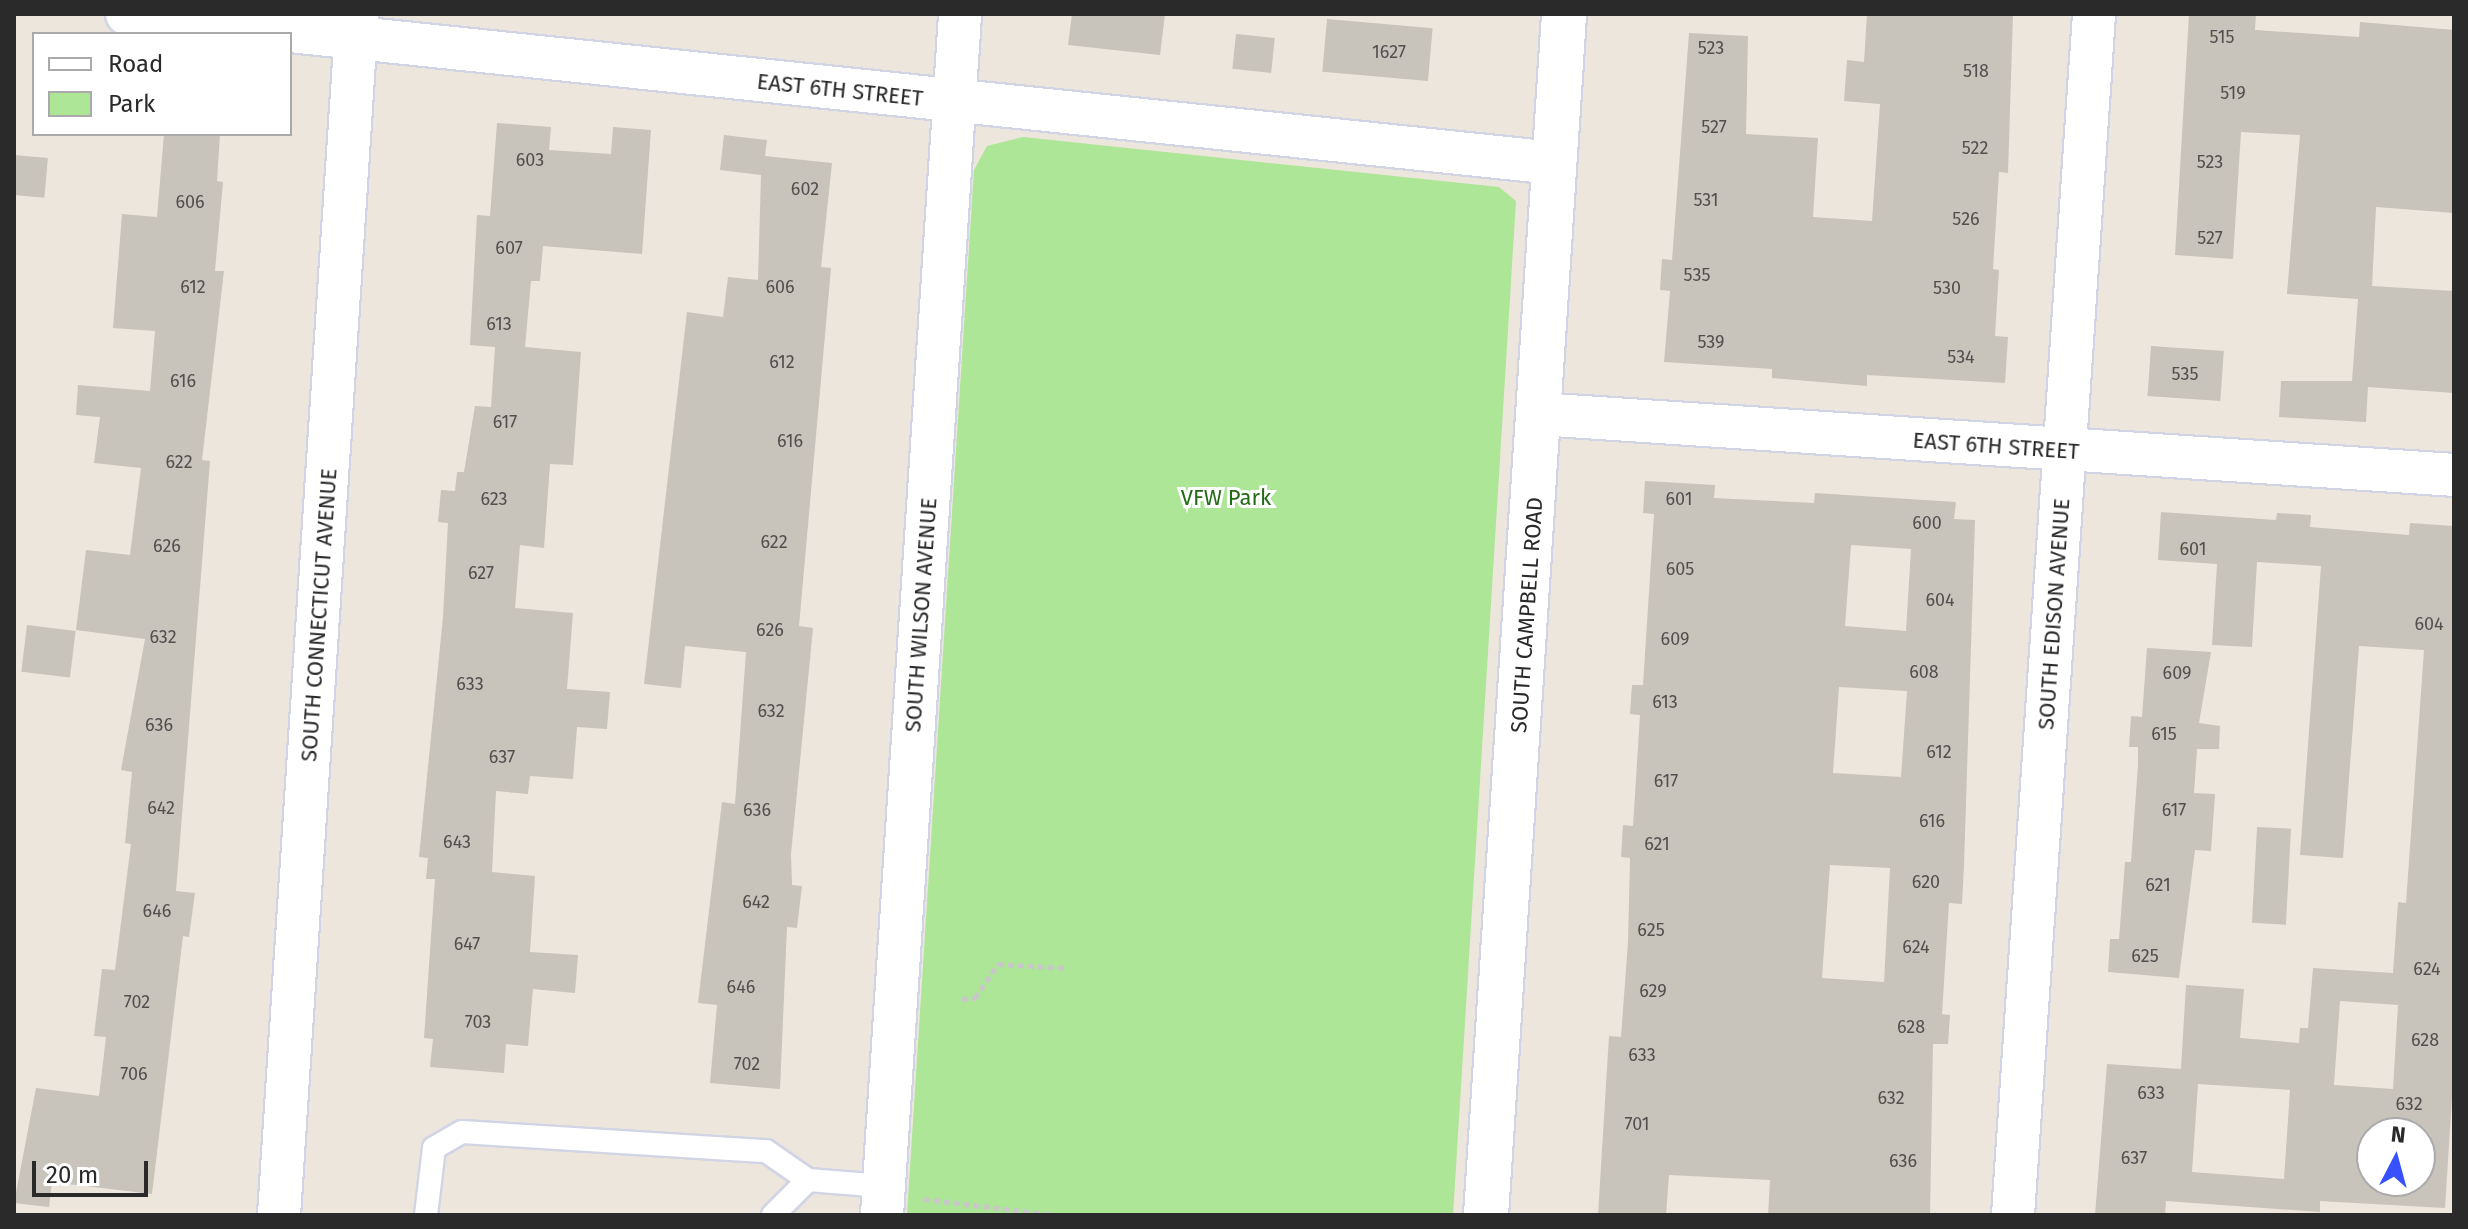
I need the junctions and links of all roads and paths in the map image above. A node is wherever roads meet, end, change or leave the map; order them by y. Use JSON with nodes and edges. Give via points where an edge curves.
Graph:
{"nodes":[{"id":1,"x":127,"y":14,"type":"edge"},
{"id":2,"x":960,"y":14,"type":"edge"},
{"id":3,"x":1564,"y":14,"type":"edge"},
{"id":4,"x":2094,"y":14,"type":"edge"},
{"id":5,"x":356,"y":26,"type":"edge"},
{"id":6,"x":954,"y":102,"type":"junction"},
{"id":7,"x":1554,"y":163,"type":"junction"},
{"id":8,"x":1539,"y":414,"type":"junction"},
{"id":9,"x":2064,"y":451,"type":"junction"},
{"id":10,"x":2454,"y":475,"type":"edge"},
{"id":11,"x":1066,"y":968,"type":"dead end"},
{"id":12,"x":962,"y":999,"type":"dead end"},
{"id":13,"x":808,"y":1180,"type":"junction"},
{"id":14,"x":883,"y":1199,"type":"edge"},
{"id":15,"x":279,"y":1215,"type":"edge"},
{"id":16,"x":426,"y":1215,"type":"edge"},
{"id":17,"x":773,"y":1215,"type":"edge"},
{"id":18,"x":1055,"y":1215,"type":"edge"},
{"id":19,"x":1486,"y":1215,"type":"edge"},
{"id":20,"x":2013,"y":1215,"type":"edge"}],
"edges":[{"from":1,"to":5,"type":"street","name":"EAST 6TH STREET"},
{"from":2,"to":6,"type":"street","name":"SOUTH WILSON AVENUE"},
{"from":3,"to":7,"type":"street","name":"SOUTH CAMPBELL ROAD"},
{"from":4,"to":9,"type":"street","name":"SOUTH EDISON AVENUE"},
{"from":5,"to":6,"type":"street","name":"EAST 6TH STREET"},
{"from":5,"to":15,"type":"street","name":"SOUTH CONNECTICUT AVENUE"},
{"from":6,"to":7,"type":"street","name":"EAST 6TH STREET"},
{"from":6,"to":14,"type":"street","name":"SOUTH WILSON AVENUE"},
{"from":7,"to":8,"type":"street","name":"SOUTH CAMPBELL ROAD"},
{"from":8,"to":9,"type":"street","name":"EAST 6TH STREET"},
{"from":8,"to":19,"type":"street","name":"SOUTH CAMPBELL ROAD"},
{"from":9,"to":10,"type":"street","name":"EAST 6TH STREET"},
{"from":9,"to":20,"type":"street","name":"SOUTH EDISON AVENUE"},
{"from":11,"to":12,"type":"path","via":[[998,964],[975,998]]},
{"from":13,"to":14,"type":"lane"},
{"from":13,"to":16,"type":"lane","via":[[797,1165],[766,1151],[462,1132],[434,1148]]},
{"from":13,"to":17,"type":"lane"},
{"from":14,"to":18,"type":"path"}]}
